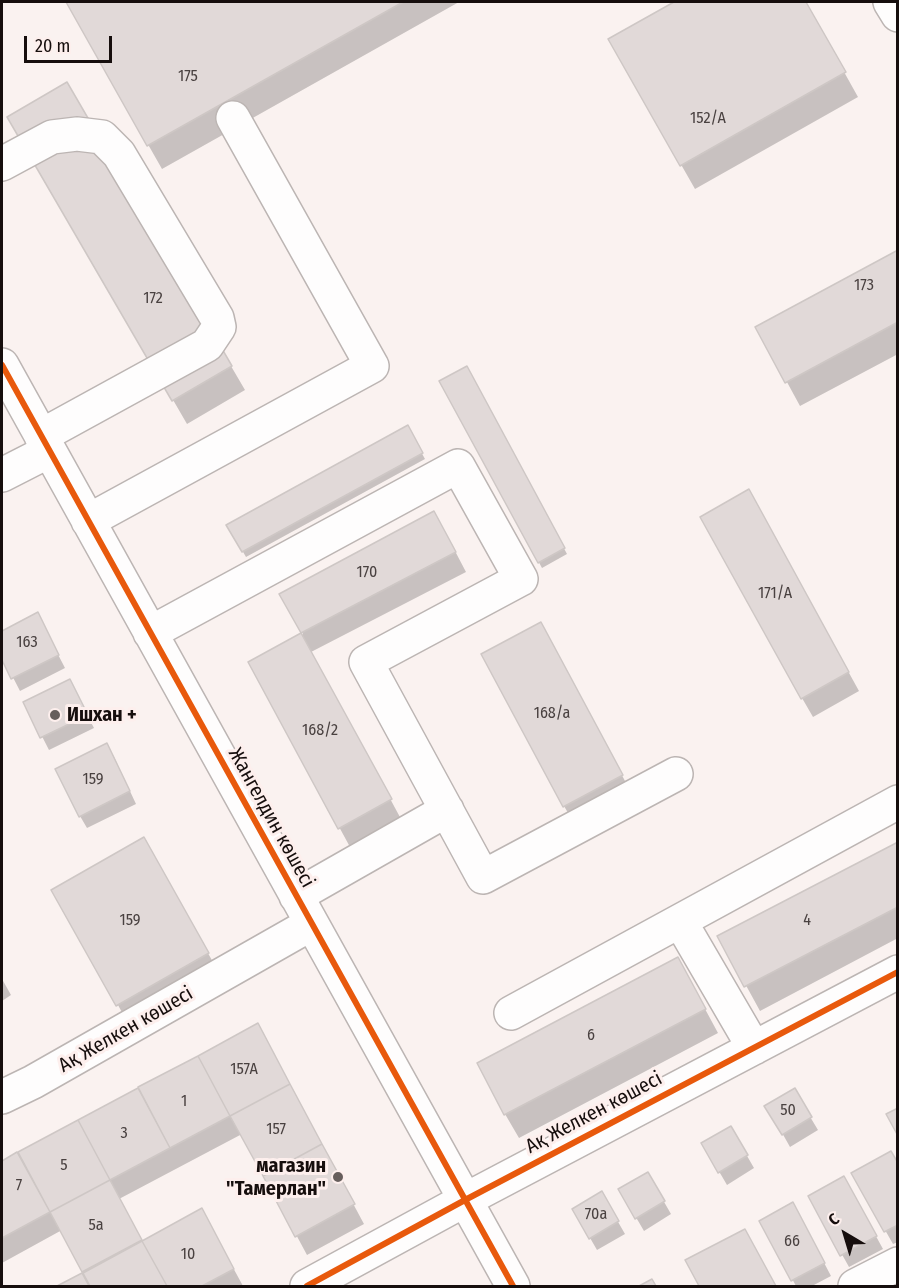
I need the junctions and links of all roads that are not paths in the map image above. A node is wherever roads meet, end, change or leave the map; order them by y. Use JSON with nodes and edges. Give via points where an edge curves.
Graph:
{"nodes":[{"id":1,"x":890,"y":2,"type":"edge"},
{"id":2,"x":897,"y":15,"type":"edge"},
{"id":3,"x":233,"y":118,"type":"dead end"},
{"id":4,"x":2,"y":164,"type":"edge"},
{"id":5,"x":2,"y":365,"type":"edge"},
{"id":6,"x":45,"y":443,"type":"junction"},
{"id":7,"x":2,"y":475,"type":"edge"},
{"id":8,"x":88,"y":521,"type":"junction"},
{"id":9,"x":150,"y":633,"type":"junction"},
{"id":10,"x":676,"y":774,"type":"dead end"},
{"id":11,"x":897,"y":802,"type":"edge"},
{"id":12,"x":447,"y":810,"type":"junction"},
{"id":13,"x":304,"y":910,"type":"junction"},
{"id":14,"x":680,"y":921,"type":"junction"},
{"id":15,"x":897,"y":972,"type":"edge"},
{"id":16,"x":511,"y":1013,"type":"dead end"},
{"id":17,"x":754,"y":1048,"type":"junction"},
{"id":18,"x":2,"y":1097,"type":"edge"},
{"id":19,"x":465,"y":1200,"type":"junction"},
{"id":20,"x":897,"y":1264,"type":"edge"},
{"id":21,"x":308,"y":1287,"type":"edge"},
{"id":22,"x":513,"y":1287,"type":"edge"},
{"id":23,"x":855,"y":1287,"type":"edge"}],
"edges":[{"from":1,"to":2,"type":"street"},
{"from":3,"to":8,"type":"street","via":[[372,366]]},
{"from":4,"to":6,"type":"street","via":[[52,137],[102,137],[118,154],[219,327],[207,345]]},
{"from":5,"to":6,"type":"street","name":"Жангелдин көшесі"},
{"from":6,"to":7,"type":"street"},
{"from":6,"to":8,"type":"street","name":"Жангелдин көшесі"},
{"from":8,"to":9,"type":"street","name":"Жангелдин көшесі"},
{"from":9,"to":12,"type":"street","via":[[458,466],[520,579],[366,663]]},
{"from":9,"to":13,"type":"street","name":"Жангелдин көшесі"},
{"from":10,"to":12,"type":"street","via":[[483,877]]},
{"from":11,"to":14,"type":"street"},
{"from":12,"to":13,"type":"street","name":"Ақ Желкен көшесі"},
{"from":13,"to":18,"type":"street","name":"Ақ Желкен көшесі","via":[[33,1082]]},
{"from":13,"to":19,"type":"street","name":"Жангелдин көшесі"},
{"from":14,"to":16,"type":"street"},
{"from":14,"to":17,"type":"street"},
{"from":15,"to":17,"type":"street","name":"Ақ Желкен көшесі"},
{"from":17,"to":19,"type":"street","name":"Ақ Желкен көшесі"},
{"from":19,"to":21,"type":"street","name":"Ақ Желкен көшесі"},
{"from":19,"to":22,"type":"street","name":"Жангелдин көшесі"},
{"from":20,"to":23,"type":"street"}]}
